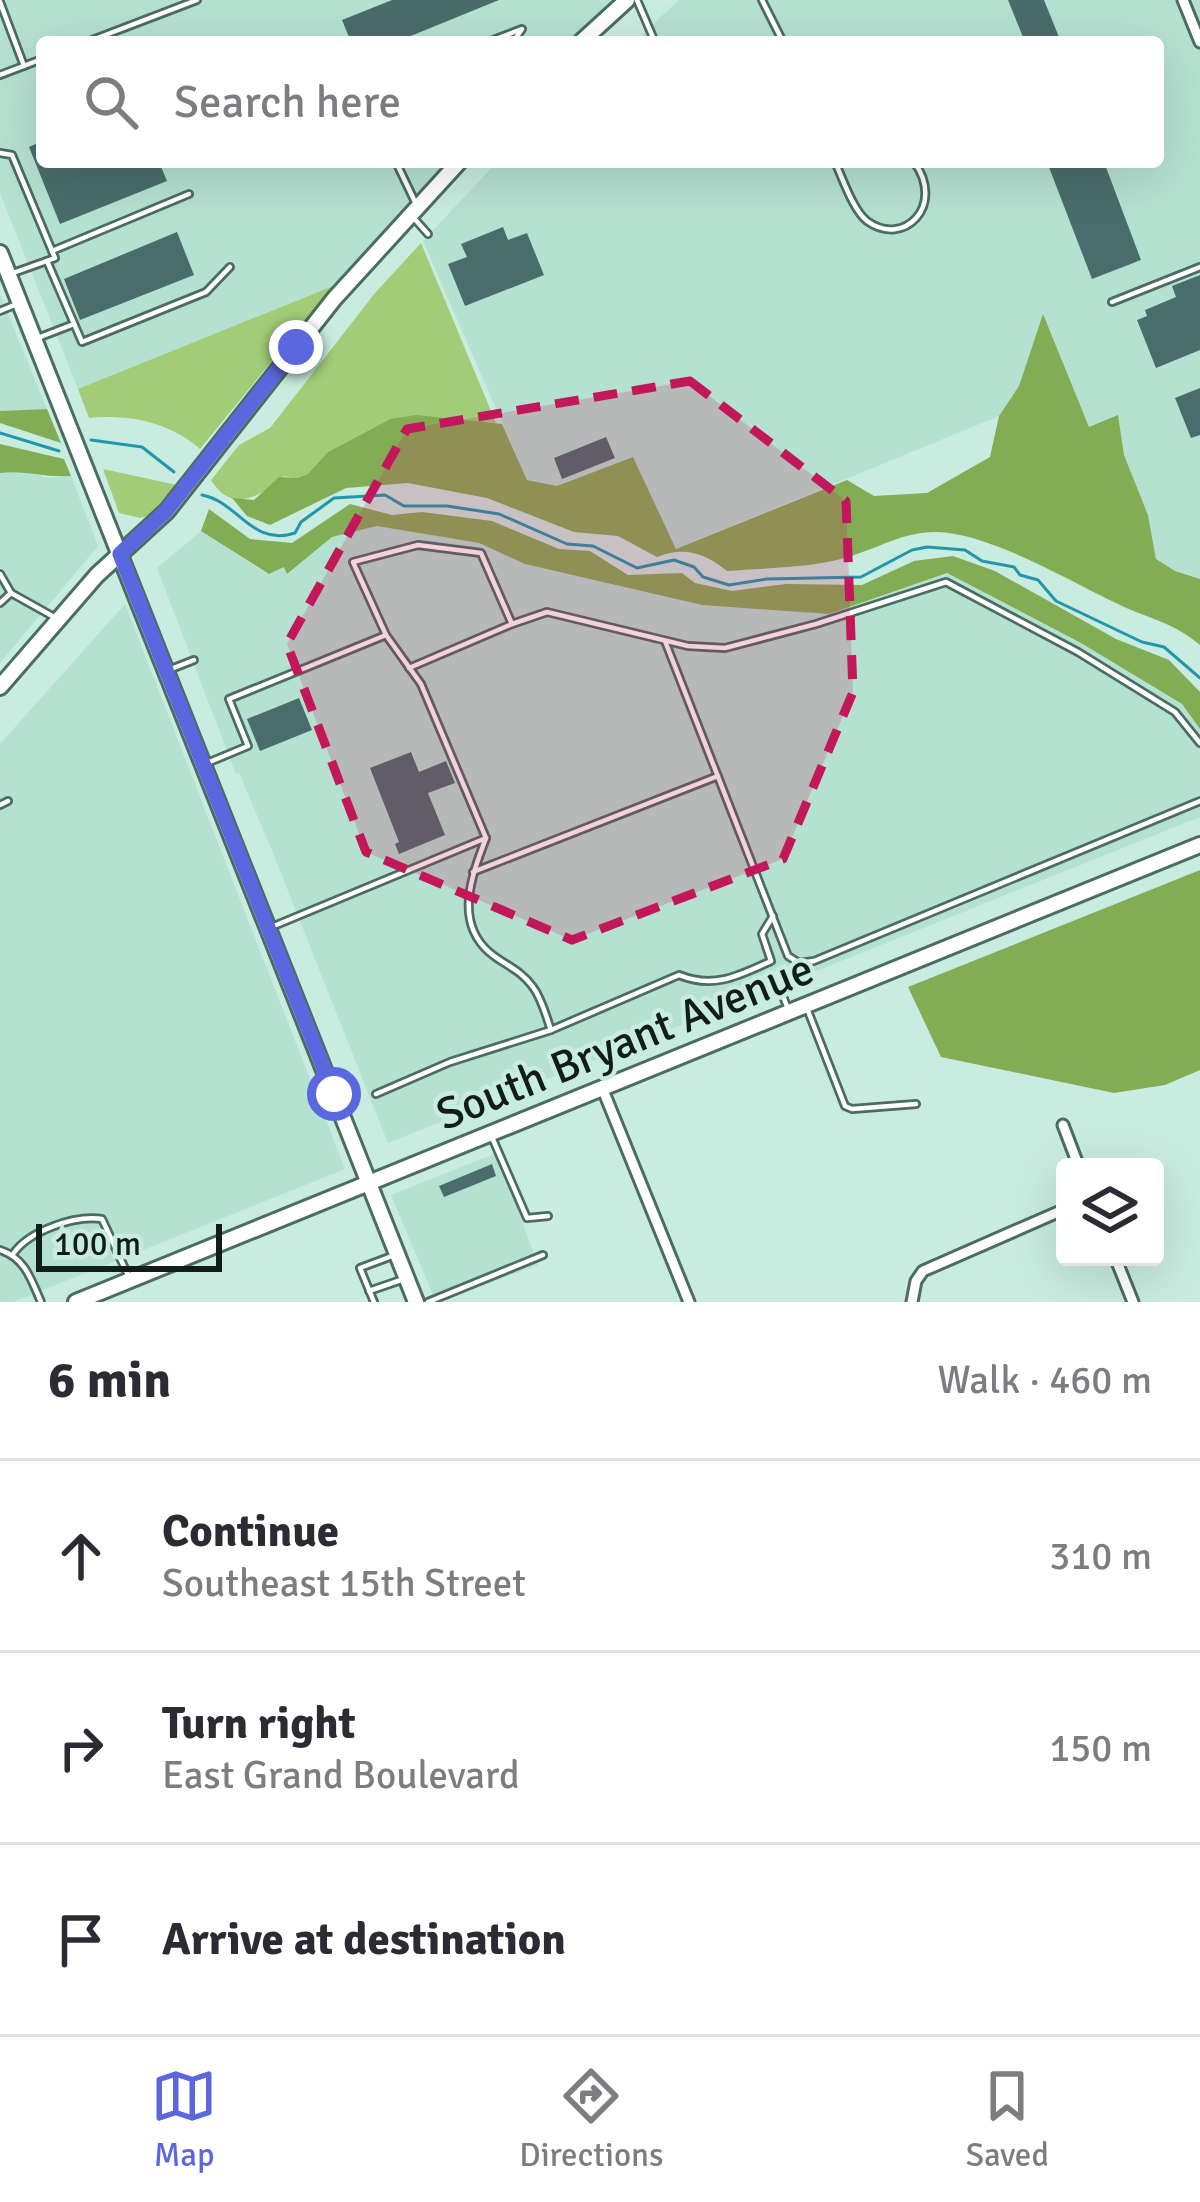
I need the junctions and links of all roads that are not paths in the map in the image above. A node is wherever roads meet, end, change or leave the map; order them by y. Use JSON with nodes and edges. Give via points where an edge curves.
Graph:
{"nodes":[{"id":1,"x":197,"y":0,"type":"edge"},
{"id":2,"x":627,"y":0,"type":"edge"},
{"id":3,"x":638,"y":0,"type":"edge"},
{"id":4,"x":762,"y":0,"type":"edge"},
{"id":5,"x":1184,"y":0,"type":"edge"},
{"id":6,"x":0,"y":2,"type":"edge"},
{"id":7,"x":103,"y":36,"type":"edge"},
{"id":8,"x":588,"y":36,"type":"edge"},
{"id":9,"x":653,"y":36,"type":"edge"},
{"id":10,"x":780,"y":36,"type":"edge"},
{"id":11,"x":1200,"y":42,"type":"edge"},
{"id":12,"x":36,"y":61,"type":"edge"},
{"id":13,"x":24,"y":66,"type":"junction"},
{"id":14,"x":0,"y":75,"type":"edge"},
{"id":15,"x":0,"y":153,"type":"edge"},
{"id":16,"x":398,"y":168,"type":"edge"},
{"id":17,"x":453,"y":168,"type":"edge"},
{"id":18,"x":838,"y":168,"type":"edge"},
{"id":19,"x":917,"y":168,"type":"edge"},
{"id":20,"x":189,"y":194,"type":"dead end"},
{"id":21,"x":414,"y":209,"type":"junction"},
{"id":22,"x":428,"y":234,"type":"dead end"},
{"id":23,"x":52,"y":251,"type":"junction"},
{"id":24,"x":0,"y":253,"type":"edge"},
{"id":25,"x":47,"y":261,"type":"junction"},
{"id":26,"x":230,"y":267,"type":"dead end"},
{"id":27,"x":1200,"y":267,"type":"edge"},
{"id":28,"x":9,"y":274,"type":"junction"},
{"id":29,"x":20,"y":302,"type":"junction"},
{"id":30,"x":1112,"y":302,"type":"dead end"},
{"id":31,"x":0,"y":311,"type":"edge"},
{"id":32,"x":74,"y":324,"type":"junction"},
{"id":33,"x":34,"y":340,"type":"junction"},
{"id":34,"x":120,"y":554,"type":"junction"},
{"id":35,"x":0,"y":574,"type":"edge"},
{"id":36,"x":11,"y":593,"type":"junction"},
{"id":37,"x":0,"y":603,"type":"edge"},
{"id":38,"x":58,"y":620,"type":"junction"},
{"id":39,"x":512,"y":624,"type":"junction"},
{"id":40,"x":386,"y":635,"type":"junction"},
{"id":41,"x":665,"y":640,"type":"junction"},
{"id":42,"x":194,"y":660,"type":"dead end"},
{"id":43,"x":409,"y":668,"type":"junction"},
{"id":44,"x":167,"y":670,"type":"junction"},
{"id":45,"x":0,"y":687,"type":"edge"},
{"id":46,"x":1200,"y":743,"type":"edge"},
{"id":47,"x":204,"y":764,"type":"junction"},
{"id":48,"x":718,"y":776,"type":"junction"},
{"id":49,"x":8,"y":801,"type":"dead end"},
{"id":50,"x":1200,"y":801,"type":"edge"},
{"id":51,"x":0,"y":805,"type":"edge"},
{"id":52,"x":486,"y":838,"type":"junction"},
{"id":53,"x":1200,"y":845,"type":"edge"},
{"id":54,"x":473,"y":872,"type":"junction"},
{"id":55,"x":773,"y":916,"type":"junction"},
{"id":56,"x":269,"y":928,"type":"junction"},
{"id":57,"x":779,"y":986,"type":"dead end"},
{"id":58,"x":806,"y":1006,"type":"junction"},
{"id":59,"x":790,"y":1013,"type":"junction"},
{"id":60,"x":551,"y":1030,"type":"junction"},
{"id":61,"x":603,"y":1090,"type":"junction"},
{"id":62,"x":376,"y":1094,"type":"dead end"},
{"id":63,"x":916,"y":1104,"type":"dead end"},
{"id":64,"x":1063,"y":1125,"type":"dead end"},
{"id":65,"x":491,"y":1136,"type":"junction"},
{"id":66,"x":1076,"y":1158,"type":"edge"},
{"id":67,"x":369,"y":1184,"type":"junction"},
{"id":68,"x":1056,"y":1213,"type":"edge"},
{"id":69,"x":548,"y":1216,"type":"dead end"},
{"id":70,"x":0,"y":1250,"type":"edge"},
{"id":71,"x":13,"y":1254,"type":"junction"},
{"id":72,"x":397,"y":1254,"type":"junction"},
{"id":73,"x":543,"y":1255,"type":"dead end"},
{"id":74,"x":1118,"y":1266,"type":"edge"},
{"id":75,"x":407,"y":1278,"type":"junction"},
{"id":76,"x":130,"y":1280,"type":"junction"},
{"id":77,"x":369,"y":1291,"type":"junction"},
{"id":78,"x":41,"y":1302,"type":"edge"},
{"id":79,"x":76,"y":1302,"type":"edge"},
{"id":80,"x":374,"y":1302,"type":"edge"},
{"id":81,"x":416,"y":1302,"type":"edge"},
{"id":82,"x":428,"y":1302,"type":"edge"},
{"id":83,"x":689,"y":1302,"type":"edge"},
{"id":84,"x":912,"y":1302,"type":"edge"},
{"id":85,"x":1133,"y":1302,"type":"edge"}],
"edges":[{"from":1,"to":7,"type":"lane"},
{"from":2,"to":8,"type":"street"},
{"from":3,"to":9,"type":"lane"},
{"from":4,"to":10,"type":"lane"},
{"from":5,"to":11,"type":"street"},
{"from":6,"to":13,"type":"lane"},
{"from":12,"to":13,"type":"lane"},
{"from":13,"to":14,"type":"lane"},
{"from":15,"to":23,"type":"lane","via":[[12,155]]},
{"from":16,"to":21,"type":"lane"},
{"from":17,"to":21,"type":"street"},
{"from":18,"to":19,"type":"lane","via":[[864,220],[886,229],[912,222],[927,205]]},
{"from":20,"to":23,"type":"lane"},
{"from":21,"to":22,"type":"lane"},
{"from":21,"to":34,"type":"street","via":[[166,511]]},
{"from":23,"to":25,"type":"lane"},
{"from":24,"to":28,"type":"street"},
{"from":25,"to":28,"type":"lane"},
{"from":25,"to":32,"type":"lane"},
{"from":26,"to":32,"type":"lane","via":[[206,292],[82,342]]},
{"from":27,"to":30,"type":"lane"},
{"from":28,"to":29,"type":"street"},
{"from":29,"to":31,"type":"lane"},
{"from":29,"to":33,"type":"street"},
{"from":32,"to":33,"type":"lane"},
{"from":33,"to":34,"type":"street"},
{"from":34,"to":38,"type":"street"},
{"from":34,"to":44,"type":"street"},
{"from":35,"to":36,"type":"lane"},
{"from":36,"to":37,"type":"lane"},
{"from":36,"to":38,"type":"lane"},
{"from":38,"to":45,"type":"street"},
{"from":39,"to":40,"type":"lane","via":[[481,553],[418,545],[353,562]]},
{"from":39,"to":41,"type":"lane","via":[[547,612]]},
{"from":39,"to":43,"type":"lane"},
{"from":40,"to":43,"type":"lane"},
{"from":40,"to":47,"type":"lane","via":[[229,699],[248,746]]},
{"from":41,"to":46,"type":"lane","via":[[725,648],[946,582],[1175,712]]},
{"from":41,"to":48,"type":"lane"},
{"from":42,"to":44,"type":"lane"},
{"from":43,"to":52,"type":"lane"},
{"from":44,"to":47,"type":"street"},
{"from":47,"to":56,"type":"street"},
{"from":48,"to":54,"type":"lane"},
{"from":48,"to":55,"type":"lane"},
{"from":49,"to":51,"type":"lane"},
{"from":50,"to":55,"type":"lane","via":[[814,962],[788,956]]},
{"from":52,"to":54,"type":"lane"},
{"from":52,"to":56,"type":"lane"},
{"from":53,"to":58,"type":"street","name":"South Bryant Avenue"},
{"from":54,"to":60,"type":"lane","via":[[468,911],[476,939],[536,990]]},
{"from":55,"to":60,"type":"lane","via":[[762,934],[771,961],[717,983],[679,975]]},
{"from":56,"to":67,"type":"street"},
{"from":57,"to":59,"type":"lane"},
{"from":58,"to":59,"type":"street","name":"South Bryant Avenue"},
{"from":58,"to":63,"type":"lane","via":[[844,1106]]},
{"from":59,"to":61,"type":"street","name":"South Bryant Avenue"},
{"from":60,"to":62,"type":"lane"},
{"from":61,"to":65,"type":"street","name":"South Bryant Avenue"},
{"from":61,"to":83,"type":"street"},
{"from":64,"to":66,"type":"street"},
{"from":65,"to":67,"type":"street","name":"South Bryant Avenue"},
{"from":65,"to":69,"type":"lane","via":[[527,1218]]},
{"from":67,"to":72,"type":"street"},
{"from":67,"to":76,"type":"street","name":"South Bryant Avenue"},
{"from":68,"to":84,"type":"street","via":[[923,1271]]},
{"from":70,"to":71,"type":"lane"},
{"from":71,"to":76,"type":"lane","via":[[53,1227],[102,1220]]},
{"from":71,"to":78,"type":"lane"},
{"from":72,"to":75,"type":"street"},
{"from":72,"to":77,"type":"lane","via":[[360,1268]]},
{"from":73,"to":82,"type":"lane"},
{"from":74,"to":85,"type":"street"},
{"from":75,"to":77,"type":"lane"},
{"from":75,"to":81,"type":"street"},
{"from":76,"to":79,"type":"street","name":"South Bryant Avenue"},
{"from":77,"to":80,"type":"lane"}]}
